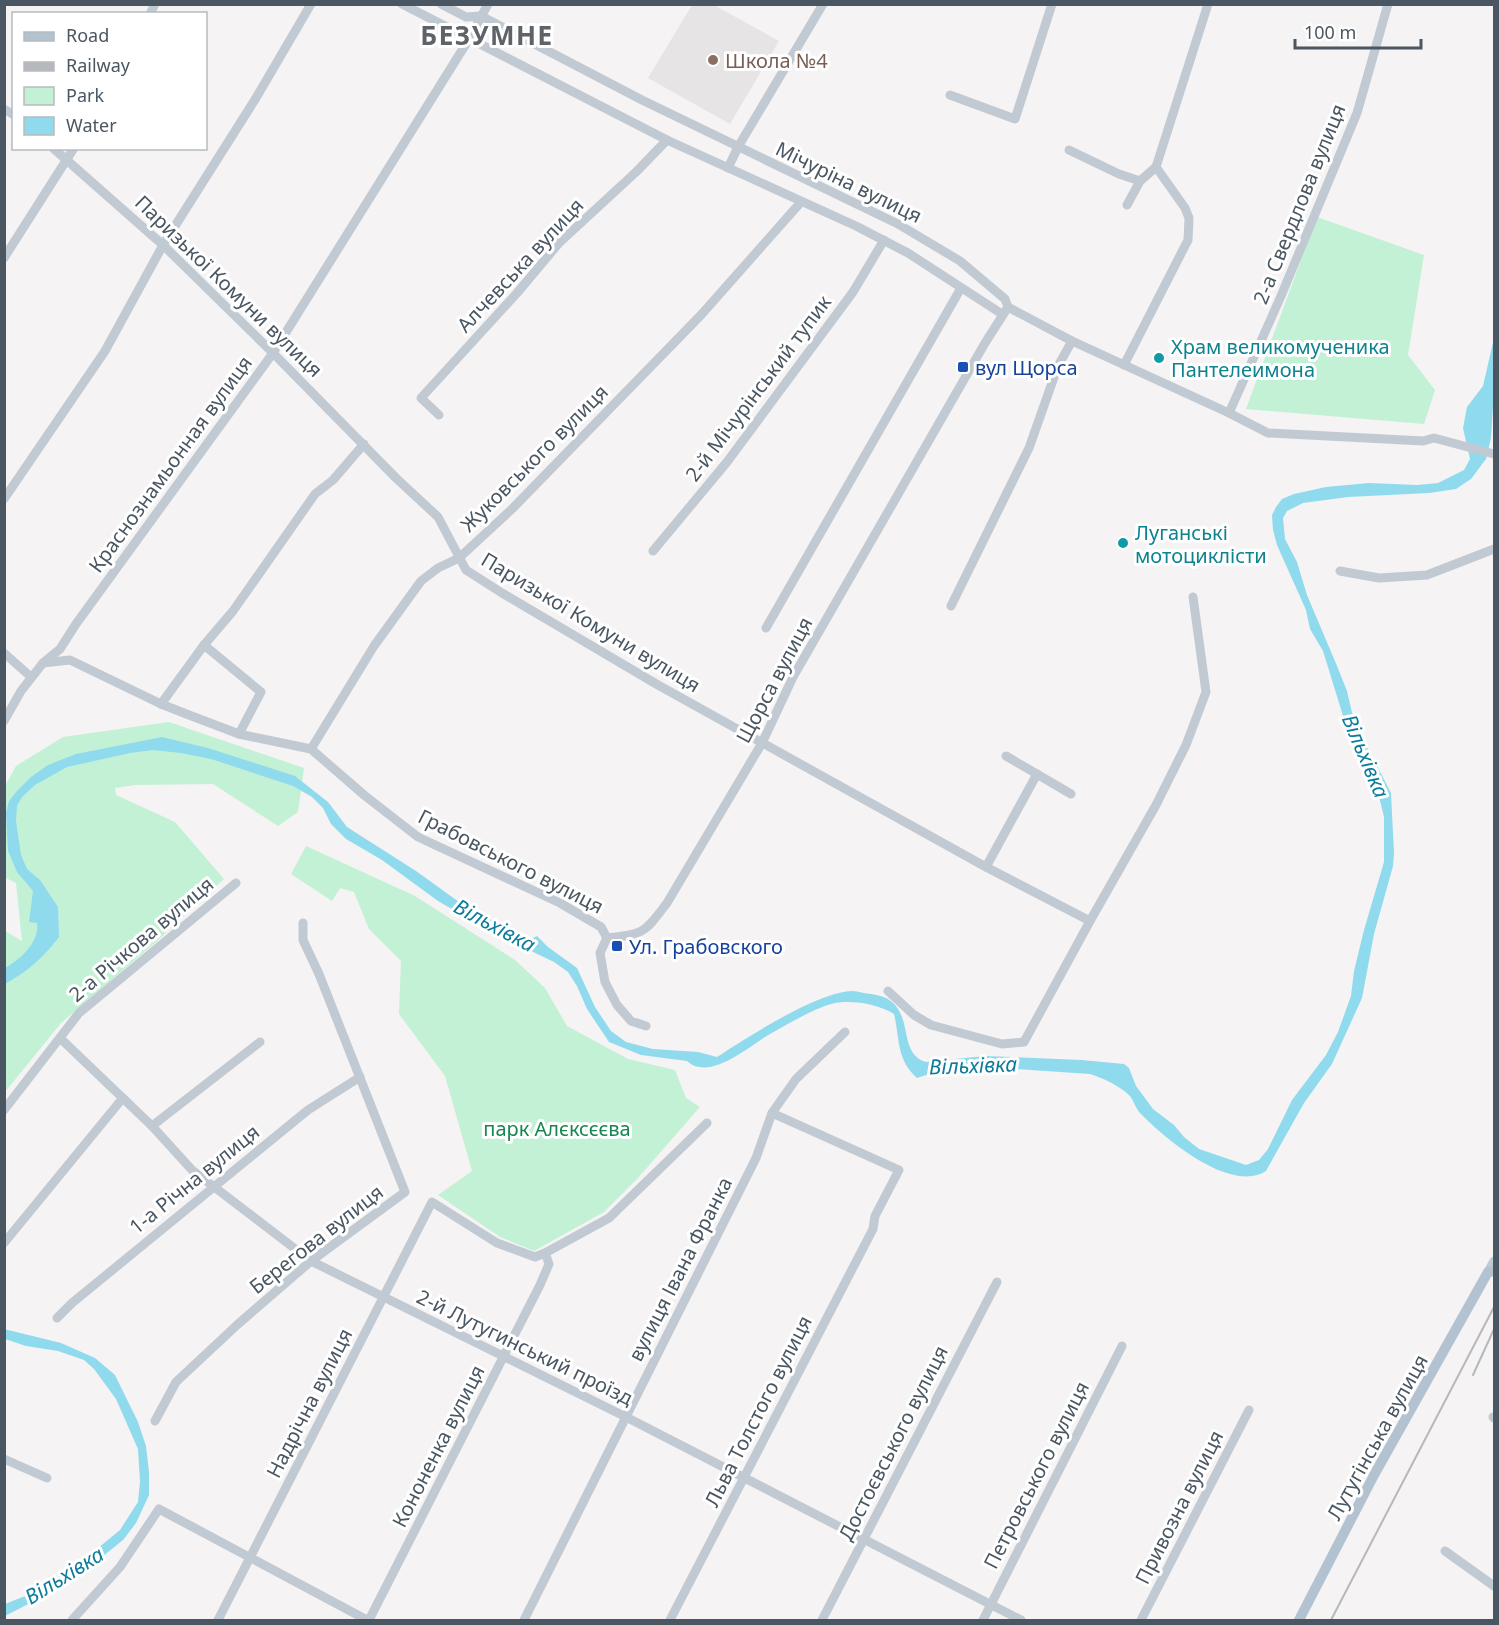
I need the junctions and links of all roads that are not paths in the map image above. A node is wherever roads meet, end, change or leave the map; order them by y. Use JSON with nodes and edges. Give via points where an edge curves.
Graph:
{"nodes":[{"id":1,"x":311,"y":4,"type":"edge"},
{"id":2,"x":402,"y":4,"type":"edge"},
{"id":3,"x":441,"y":4,"type":"edge"},
{"id":4,"x":488,"y":4,"type":"edge"},
{"id":5,"x":823,"y":4,"type":"edge"},
{"id":6,"x":1052,"y":4,"type":"edge"},
{"id":7,"x":1208,"y":4,"type":"edge"},
{"id":8,"x":1388,"y":4,"type":"edge"},
{"id":9,"x":481,"y":16,"type":"junction"},
{"id":10,"x":469,"y":39,"type":"junction"},
{"id":11,"x":950,"y":95,"type":"dead end"},
{"id":12,"x":667,"y":140,"type":"junction"},
{"id":13,"x":738,"y":147,"type":"junction"},
{"id":14,"x":55,"y":150,"type":"edge"},
{"id":15,"x":73,"y":150,"type":"edge"},
{"id":16,"x":1069,"y":150,"type":"dead end"},
{"id":17,"x":67,"y":160,"type":"junction"},
{"id":18,"x":1156,"y":167,"type":"junction"},
{"id":19,"x":728,"y":168,"type":"junction"},
{"id":20,"x":1140,"y":181,"type":"junction"},
{"id":21,"x":801,"y":202,"type":"junction"},
{"id":22,"x":1126,"y":205,"type":"dead end"},
{"id":23,"x":884,"y":240,"type":"junction"},
{"id":24,"x":163,"y":245,"type":"junction"},
{"id":25,"x":4,"y":258,"type":"edge"},
{"id":26,"x":961,"y":288,"type":"junction"},
{"id":27,"x":1005,"y":310,"type":"junction"},
{"id":28,"x":1072,"y":341,"type":"junction"},
{"id":29,"x":273,"y":353,"type":"junction"},
{"id":30,"x":1124,"y":365,"type":"junction"},
{"id":31,"x":1229,"y":413,"type":"junction"},
{"id":32,"x":439,"y":415,"type":"dead end"},
{"id":33,"x":364,"y":444,"type":"junction"},
{"id":34,"x":1494,"y":453,"type":"edge"},
{"id":35,"x":4,"y":499,"type":"edge"},
{"id":36,"x":1494,"y":549,"type":"edge"},
{"id":37,"x":653,"y":551,"type":"dead end"},
{"id":38,"x":459,"y":558,"type":"junction"},
{"id":39,"x":1340,"y":571,"type":"dead end"},
{"id":40,"x":1193,"y":597,"type":"dead end"},
{"id":41,"x":951,"y":606,"type":"dead end"},
{"id":42,"x":766,"y":628,"type":"dead end"},
{"id":43,"x":204,"y":645,"type":"junction"},
{"id":44,"x":4,"y":652,"type":"edge"},
{"id":45,"x":43,"y":663,"type":"junction"},
{"id":46,"x":32,"y":676,"type":"junction"},
{"id":47,"x":161,"y":704,"type":"junction"},
{"id":48,"x":4,"y":721,"type":"edge"},
{"id":49,"x":239,"y":734,"type":"junction"},
{"id":50,"x":762,"y":743,"type":"junction"},
{"id":51,"x":311,"y":749,"type":"junction"},
{"id":52,"x":1006,"y":756,"type":"dead end"},
{"id":53,"x":1037,"y":774,"type":"junction"},
{"id":54,"x":1071,"y":794,"type":"dead end"},
{"id":55,"x":986,"y":867,"type":"junction"},
{"id":56,"x":237,"y":883,"type":"dead end"},
{"id":57,"x":1090,"y":921,"type":"junction"},
{"id":58,"x":303,"y":924,"type":"dead end"},
{"id":59,"x":607,"y":938,"type":"junction"},
{"id":60,"x":888,"y":991,"type":"dead end"},
{"id":61,"x":646,"y":1026,"type":"dead end"},
{"id":62,"x":844,"y":1032,"type":"dead end"},
{"id":63,"x":60,"y":1038,"type":"junction"},
{"id":64,"x":260,"y":1042,"type":"dead end"},
{"id":65,"x":360,"y":1077,"type":"junction"},
{"id":66,"x":122,"y":1099,"type":"junction"},
{"id":67,"x":4,"y":1110,"type":"edge"},
{"id":68,"x":772,"y":1113,"type":"junction"},
{"id":69,"x":707,"y":1124,"type":"dead end"},
{"id":70,"x":152,"y":1126,"type":"junction"},
{"id":71,"x":214,"y":1186,"type":"junction"},
{"id":72,"x":4,"y":1244,"type":"edge"},
{"id":73,"x":545,"y":1254,"type":"junction"},
{"id":74,"x":311,"y":1261,"type":"junction"},
{"id":75,"x":1494,"y":1262,"type":"edge"},
{"id":76,"x":1491,"y":1271,"type":"edge"},
{"id":77,"x":997,"y":1282,"type":"dead end"},
{"id":78,"x":384,"y":1297,"type":"junction"},
{"id":79,"x":57,"y":1318,"type":"dead end"},
{"id":80,"x":1122,"y":1346,"type":"dead end"},
{"id":81,"x":504,"y":1357,"type":"junction"},
{"id":82,"x":1249,"y":1410,"type":"dead end"},
{"id":83,"x":626,"y":1417,"type":"junction"},
{"id":84,"x":155,"y":1421,"type":"dead end"},
{"id":85,"x":4,"y":1459,"type":"edge"},
{"id":86,"x":47,"y":1478,"type":"dead end"},
{"id":87,"x":744,"y":1479,"type":"junction"},
{"id":88,"x":864,"y":1538,"type":"junction"},
{"id":89,"x":1445,"y":1551,"type":"dead end"},
{"id":90,"x":250,"y":1558,"type":"junction"},
{"id":91,"x":1494,"y":1586,"type":"edge"},
{"id":92,"x":991,"y":1605,"type":"junction"},
{"id":93,"x":72,"y":1620,"type":"edge"},
{"id":94,"x":218,"y":1620,"type":"edge"},
{"id":95,"x":368,"y":1620,"type":"edge"},
{"id":96,"x":524,"y":1620,"type":"edge"},
{"id":97,"x":670,"y":1620,"type":"edge"},
{"id":98,"x":822,"y":1620,"type":"edge"},
{"id":99,"x":983,"y":1620,"type":"edge"},
{"id":100,"x":1021,"y":1620,"type":"edge"},
{"id":101,"x":1141,"y":1620,"type":"edge"},
{"id":102,"x":1299,"y":1620,"type":"edge"}],
"edges":[{"from":1,"to":24,"type":"street"},
{"from":2,"to":10,"type":"street","name":"Мічуріна вулиця"},
{"from":3,"to":9,"type":"street","name":"Мічуріна вулиця","via":[[466,17]]},
{"from":4,"to":9,"type":"street","name":"Краснознамьонная вулиця"},
{"from":5,"to":13,"type":"street"},
{"from":6,"to":11,"type":"street","via":[[1015,119]]},
{"from":7,"to":18,"type":"street"},
{"from":8,"to":31,"type":"street","name":"2-а Свердлова вулиця","via":[[1358,113]]},
{"from":9,"to":10,"type":"street","name":"Краснознамьонная вулиця"},
{"from":9,"to":13,"type":"street","name":"Мічуріна вулиця"},
{"from":10,"to":12,"type":"street","name":"Мічуріна вулиця"},
{"from":10,"to":29,"type":"street","name":"Краснознамьонная вулиця"},
{"from":12,"to":19,"type":"street","name":"Мічуріна вулиця"},
{"from":12,"to":32,"type":"street","name":"Алчевська вулиця","via":[[560,243],[421,398]]},
{"from":13,"to":19,"type":"street"},
{"from":13,"to":27,"type":"street","name":"Мічуріна вулиця","via":[[898,224],[960,261],[1005,299]]},
{"from":14,"to":17,"type":"street","name":"Паризької Комуни вулиця"},
{"from":15,"to":17,"type":"street"},
{"from":16,"to":20,"type":"street"},
{"from":17,"to":24,"type":"street","name":"Паризької Комуни вулиця"},
{"from":17,"to":25,"type":"street"},
{"from":18,"to":20,"type":"street"},
{"from":18,"to":30,"type":"street","via":[[1185,208],[1189,218],[1188,240]]},
{"from":19,"to":21,"type":"street","name":"Мічуріна вулиця"},
{"from":20,"to":22,"type":"street"},
{"from":21,"to":23,"type":"street","name":"Мічуріна вулиця"},
{"from":21,"to":38,"type":"street","name":"Жуковського вулиця","via":[[701,315]]},
{"from":23,"to":26,"type":"street","name":"Мічуріна вулиця"},
{"from":23,"to":37,"type":"street","name":"2-й Мічурінський тупик","via":[[853,292],[727,462]]},
{"from":24,"to":29,"type":"street","name":"Паризької Комуни вулиця"},
{"from":24,"to":35,"type":"street","via":[[105,351]]},
{"from":26,"to":27,"type":"street","name":"Мічуріна вулиця"},
{"from":26,"to":42,"type":"street"},
{"from":27,"to":28,"type":"street","name":"Мічуріна вулиця"},
{"from":27,"to":50,"type":"street","name":"Щорса вулиця","via":[[799,667]]},
{"from":28,"to":30,"type":"street","name":"Мічуріна вулиця"},
{"from":28,"to":41,"type":"street","via":[[1058,366],[1029,448]]},
{"from":29,"to":33,"type":"street","name":"Паризької Комуни вулиця"},
{"from":29,"to":45,"type":"street","name":"Краснознамьонная вулиця","via":[[60,649]]},
{"from":30,"to":31,"type":"street","name":"Мічуріна вулиця"},
{"from":31,"to":34,"type":"street","name":"Мічуріна вулиця","via":[[1268,433],[1423,441],[1434,438]]},
{"from":33,"to":38,"type":"street","name":"Паризької Комуни вулиця","via":[[438,517]]},
{"from":33,"to":43,"type":"street","via":[[333,480],[315,494],[233,611]]},
{"from":36,"to":39,"type":"street","via":[[1427,575],[1379,578]]},
{"from":38,"to":50,"type":"street","name":"Паризької Комуни вулиця","via":[[466,570],[502,593]]},
{"from":38,"to":51,"type":"street","name":"Жуковського вулиця","via":[[421,581],[374,646]]},
{"from":40,"to":57,"type":"street","via":[[1206,692],[1186,745],[1156,805]]},
{"from":43,"to":47,"type":"street"},
{"from":43,"to":49,"type":"street","via":[[261,692]]},
{"from":44,"to":46,"type":"street"},
{"from":45,"to":46,"type":"street","name":"Краснознамьонная вулиця"},
{"from":45,"to":47,"type":"street","name":"Грабовського вулиця","via":[[70,660]]},
{"from":46,"to":48,"type":"street","name":"Краснознамьонная вулиця"},
{"from":47,"to":49,"type":"street","name":"Грабовського вулиця"},
{"from":49,"to":51,"type":"street","name":"Грабовського вулиця"},
{"from":50,"to":55,"type":"street","name":"Паризької Комуни вулиця"},
{"from":50,"to":59,"type":"street","name":"Щорса вулиця","via":[[652,922],[639,934]]},
{"from":51,"to":59,"type":"street","name":"Грабовського вулиця","via":[[418,837],[560,903],[601,927]]},
{"from":52,"to":53,"type":"street"},
{"from":53,"to":54,"type":"street"},
{"from":53,"to":55,"type":"street"},
{"from":55,"to":57,"type":"street","name":"Паризької Комуни вулиця"},
{"from":56,"to":63,"type":"street","name":"2-а Річкова вулиця","via":[[79,1013]]},
{"from":57,"to":60,"type":"street","via":[[1024,1042],[1002,1044],[931,1025]]},
{"from":58,"to":65,"type":"street","name":"Берегова вулиця","via":[[303,940]]},
{"from":59,"to":61,"type":"street","via":[[600,953],[605,982],[616,1005],[631,1021]]},
{"from":62,"to":68,"type":"street","name":"вулиця Івана Франка","via":[[796,1079]]},
{"from":63,"to":66,"type":"street","name":"2-й Лутугинський проїзд"},
{"from":63,"to":67,"type":"street","name":"2-а Річкова вулиця"},
{"from":64,"to":70,"type":"street"},
{"from":65,"to":71,"type":"street","name":"1-а Річна вулиця","via":[[308,1110]]},
{"from":65,"to":74,"type":"street","name":"Берегова вулиця","via":[[405,1192]]},
{"from":66,"to":70,"type":"street","name":"2-й Лутугинський проїзд"},
{"from":66,"to":72,"type":"street"},
{"from":68,"to":83,"type":"street","name":"вулиця Івана Франка","via":[[756,1158]]},
{"from":68,"to":87,"type":"street","name":"Льва Толстого вулиця","via":[[899,1170],[875,1216],[873,1229]]},
{"from":69,"to":73,"type":"street","via":[[609,1218]]},
{"from":70,"to":71,"type":"street","name":"2-й Лутугинський проїзд","via":[[192,1170]]},
{"from":71,"to":74,"type":"street","name":"2-й Лутугинський проїзд"},
{"from":71,"to":79,"type":"street","name":"1-а Річна вулиця"},
{"from":73,"to":78,"type":"street","name":"Надрічна вулиця","via":[[535,1257],[497,1243],[432,1202]]},
{"from":73,"to":81,"type":"street","name":"Кононенка вулиця","via":[[549,1264]]},
{"from":74,"to":78,"type":"street","name":"2-й Лутугинський проїзд"},
{"from":74,"to":84,"type":"street","name":"Берегова вулиця","via":[[176,1382]]},
{"from":75,"to":76,"type":"street"},
{"from":76,"to":102,"type":"main road","name":"Лутугінська вулиця","via":[[1374,1475]]},
{"from":77,"to":88,"type":"street","name":"Достоєвського вулиця"},
{"from":78,"to":81,"type":"street","name":"2-й Лутугинський проїзд"},
{"from":78,"to":90,"type":"street","name":"Надрічна вулиця"},
{"from":80,"to":92,"type":"street","name":"Петровського вулиця"},
{"from":81,"to":83,"type":"street","name":"2-й Лутугинський проїзд"},
{"from":81,"to":95,"type":"street","name":"Кононенка вулиця"},
{"from":82,"to":101,"type":"street","name":"Привозна вулиця"},
{"from":83,"to":87,"type":"street","name":"2-й Лутугинський проїзд"},
{"from":83,"to":96,"type":"street","name":"вулиця Івана Франка"},
{"from":85,"to":86,"type":"street"},
{"from":87,"to":88,"type":"street","name":"2-й Лутугинський проїзд"},
{"from":87,"to":97,"type":"street","name":"Льва Толстого вулиця"},
{"from":88,"to":92,"type":"street","name":"2-й Лутугинський проїзд"},
{"from":88,"to":98,"type":"street","name":"Достоєвського вулиця"},
{"from":89,"to":91,"type":"street"},
{"from":90,"to":93,"type":"street","via":[[159,1509],[120,1567]]},
{"from":90,"to":94,"type":"street","name":"Надрічна вулиця"},
{"from":90,"to":95,"type":"street"},
{"from":92,"to":99,"type":"street","name":"Петровського вулиця"},
{"from":92,"to":100,"type":"street","name":"2-й Лутугинський проїзд"}]}
